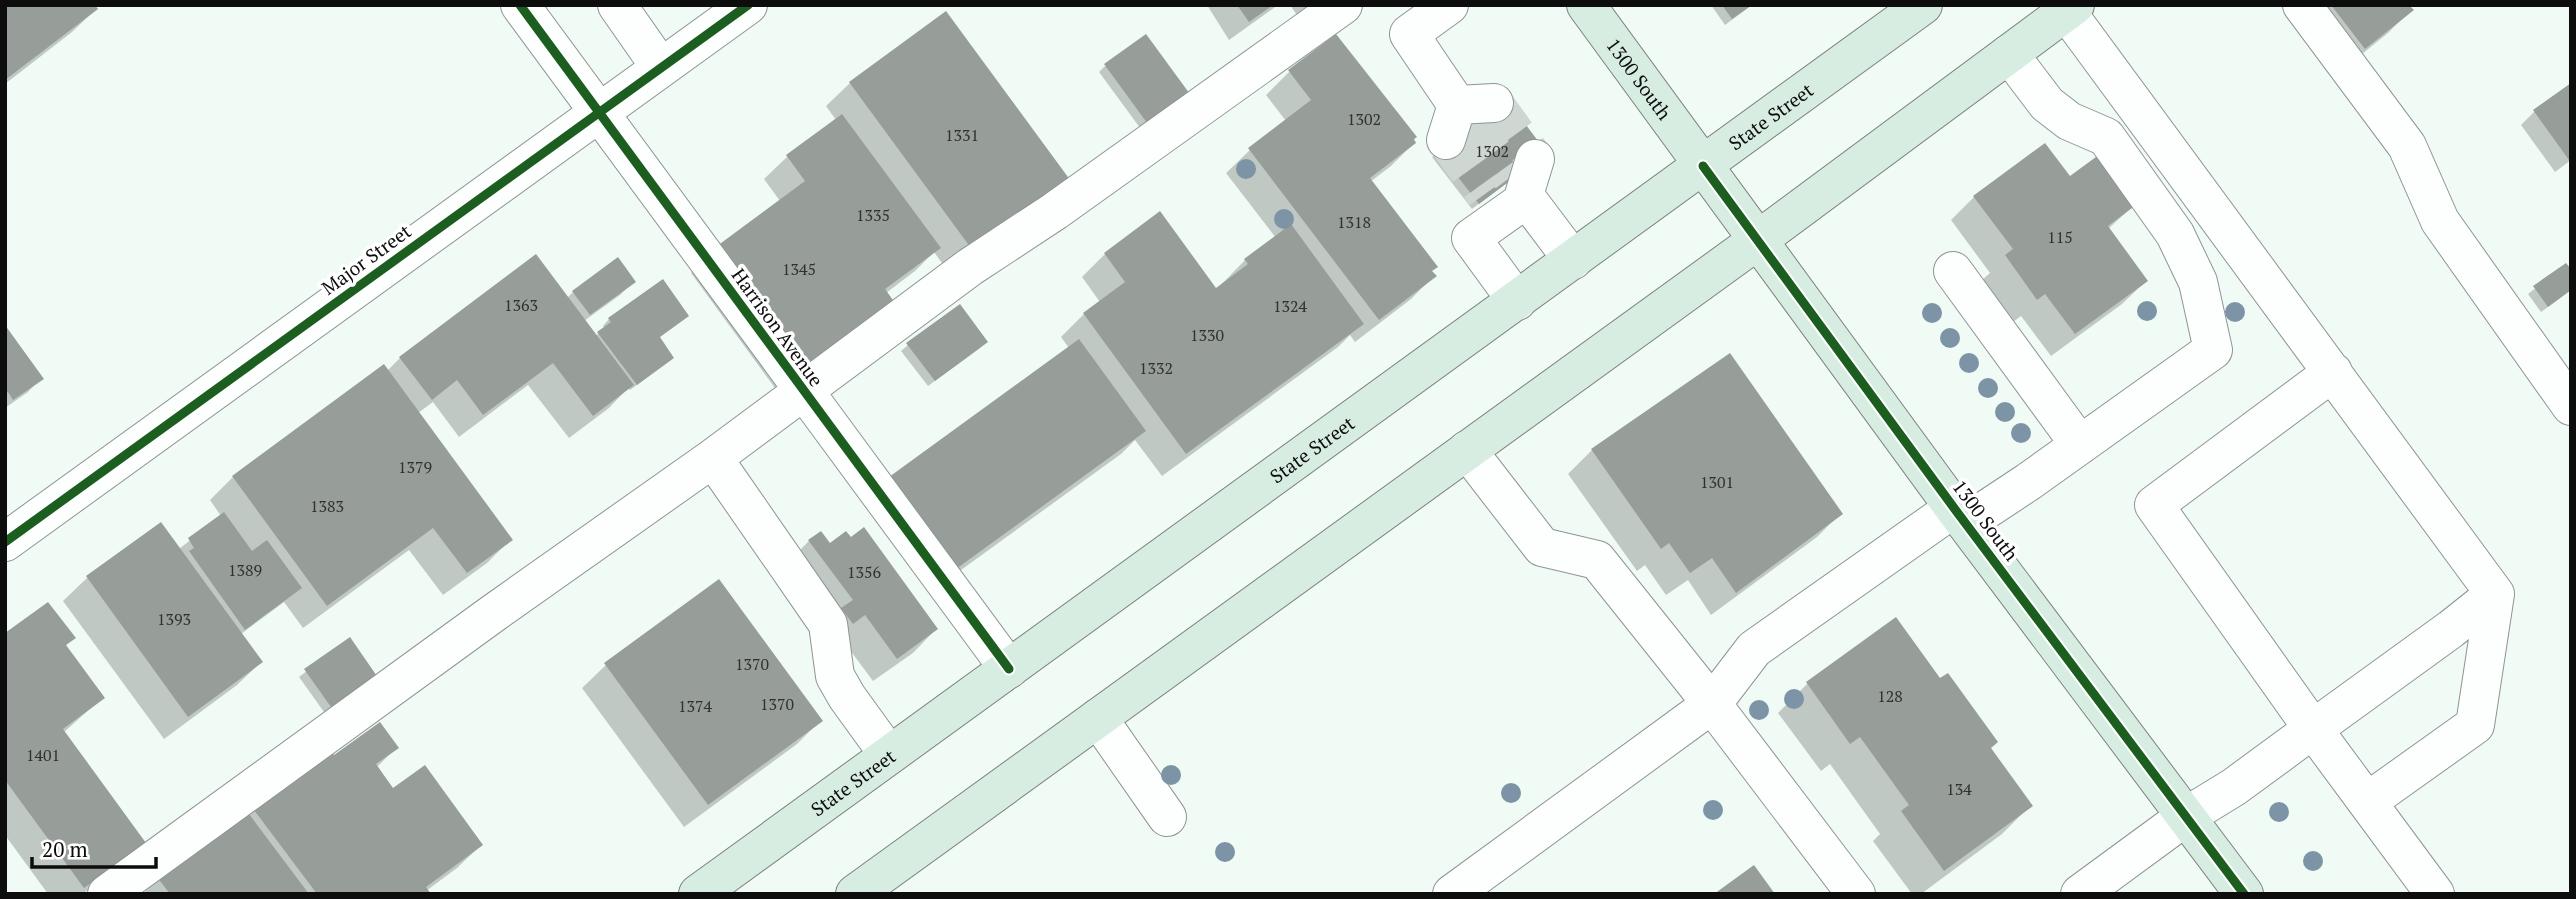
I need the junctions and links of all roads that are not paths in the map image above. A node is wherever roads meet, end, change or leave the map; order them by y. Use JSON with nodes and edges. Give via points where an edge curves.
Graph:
{"nodes":[{"id":1,"x":520,"y":5,"type":"edge"},
{"id":2,"x":617,"y":5,"type":"edge"},
{"id":3,"x":748,"y":5,"type":"edge"},
{"id":4,"x":1343,"y":5,"type":"edge"},
{"id":5,"x":1449,"y":5,"type":"edge"},
{"id":6,"x":1586,"y":5,"type":"edge"},
{"id":7,"x":1923,"y":5,"type":"edge"},
{"id":8,"x":2302,"y":5,"type":"edge"},
{"id":9,"x":2070,"y":8,"type":"edge"},
{"id":10,"x":2009,"y":54,"type":"junction"},
{"id":11,"x":661,"y":68,"type":"junction"},
{"id":12,"x":599,"y":113,"type":"junction"},
{"id":13,"x":1467,"y":117,"type":"tunnel mouth"},
{"id":14,"x":1703,"y":166,"type":"junction"},
{"id":15,"x":1758,"y":240,"type":"junction"},
{"id":16,"x":1573,"y":260,"type":"junction"},
{"id":17,"x":1954,"y":271,"type":"dead end"},
{"id":18,"x":1517,"y":301,"type":"junction"},
{"id":19,"x":2333,"y":372,"type":"junction"},
{"id":20,"x":804,"y":392,"type":"junction"},
{"id":21,"x":2571,"y":406,"type":"edge"},
{"id":22,"x":2080,"y":444,"type":"junction"},
{"id":23,"x":1467,"y":450,"type":"junction"},
{"id":24,"x":713,"y":458,"type":"junction"},
{"id":25,"x":1960,"y":515,"type":"junction"},
{"id":26,"x":5,"y":542,"type":"edge"},
{"id":27,"x":2495,"y":594,"type":"junction"},
{"id":28,"x":1009,"y":669,"type":"junction"},
{"id":29,"x":1712,"y":704,"type":"junction"},
{"id":30,"x":1098,"y":718,"type":"junction"},
{"id":31,"x":2313,"y":729,"type":"junction"},
{"id":32,"x":889,"y":755,"type":"junction"},
{"id":33,"x":2367,"y":802,"type":"junction"},
{"id":34,"x":1167,"y":817,"type":"dead end"},
{"id":35,"x":2185,"y":817,"type":"junction"},
{"id":36,"x":107,"y":894,"type":"edge"},
{"id":37,"x":698,"y":894,"type":"edge"},
{"id":38,"x":855,"y":894,"type":"edge"},
{"id":39,"x":1452,"y":894,"type":"edge"},
{"id":40,"x":1856,"y":894,"type":"edge"},
{"id":41,"x":2080,"y":894,"type":"edge"},
{"id":42,"x":2244,"y":894,"type":"edge"},
{"id":43,"x":2435,"y":894,"type":"edge"}],
"edges":[{"from":1,"to":12,"type":"street","name":"Harrison Avenue"},
{"from":2,"to":11,"type":"street"},
{"from":3,"to":11,"type":"street","name":"Major Street"},
{"from":4,"to":20,"type":"street","via":[[970,267]]},
{"from":5,"to":13,"type":"street","via":[[1409,34]]},
{"from":6,"to":14,"type":"main road","name":"1300 South"},
{"from":7,"to":14,"type":"main road","name":"State Street"},
{"from":8,"to":21,"type":"street","via":[[2407,146],[2440,221]]},
{"from":9,"to":10,"type":"main road"},
{"from":9,"to":19,"type":"street"},
{"from":10,"to":15,"type":"main road"},
{"from":10,"to":22,"type":"street","via":[[2048,104],[2069,121],[2106,137],[2175,234],[2198,282],[2213,350]]},
{"from":11,"to":12,"type":"street","name":"Major Street"},
{"from":12,"to":20,"type":"street","name":"Harrison Avenue"},
{"from":12,"to":26,"type":"street","name":"Major Street"},
{"from":14,"to":15,"type":"main road","name":"1300 South"},
{"from":14,"to":16,"type":"main road","name":"State Street"},
{"from":15,"to":23,"type":"main road"},
{"from":15,"to":25,"type":"main road","name":"1300 South"},
{"from":16,"to":18,"type":"main road","name":"State Street"},
{"from":16,"to":18,"type":"street","via":[[1516,185],[1471,238]]},
{"from":17,"to":22,"type":"street"},
{"from":18,"to":28,"type":"main road","name":"State Street"},
{"from":19,"to":27,"type":"street"},
{"from":19,"to":31,"type":"street","via":[[2154,505]]},
{"from":20,"to":24,"type":"street"},
{"from":20,"to":28,"type":"street","name":"Harrison Avenue"},
{"from":22,"to":25,"type":"street"},
{"from":23,"to":29,"type":"street","via":[[1542,547],[1597,560]]},
{"from":23,"to":30,"type":"main road"},
{"from":24,"to":32,"type":"street","via":[[828,624],[835,676]]},
{"from":24,"to":36,"type":"street"},
{"from":25,"to":29,"type":"street","via":[[1754,649]]},
{"from":25,"to":35,"type":"main road","name":"1300 South"},
{"from":27,"to":31,"type":"street"},
{"from":27,"to":33,"type":"street","via":[[2475,725]]},
{"from":28,"to":32,"type":"main road","name":"State Street"},
{"from":29,"to":39,"type":"street"},
{"from":29,"to":40,"type":"street"},
{"from":30,"to":34,"type":"street"},
{"from":30,"to":38,"type":"main road"},
{"from":31,"to":33,"type":"street"},
{"from":31,"to":35,"type":"street"},
{"from":32,"to":37,"type":"main road","name":"State Street"},
{"from":33,"to":43,"type":"street"},
{"from":35,"to":41,"type":"street"},
{"from":35,"to":42,"type":"main road","name":"1300 South"}]}
